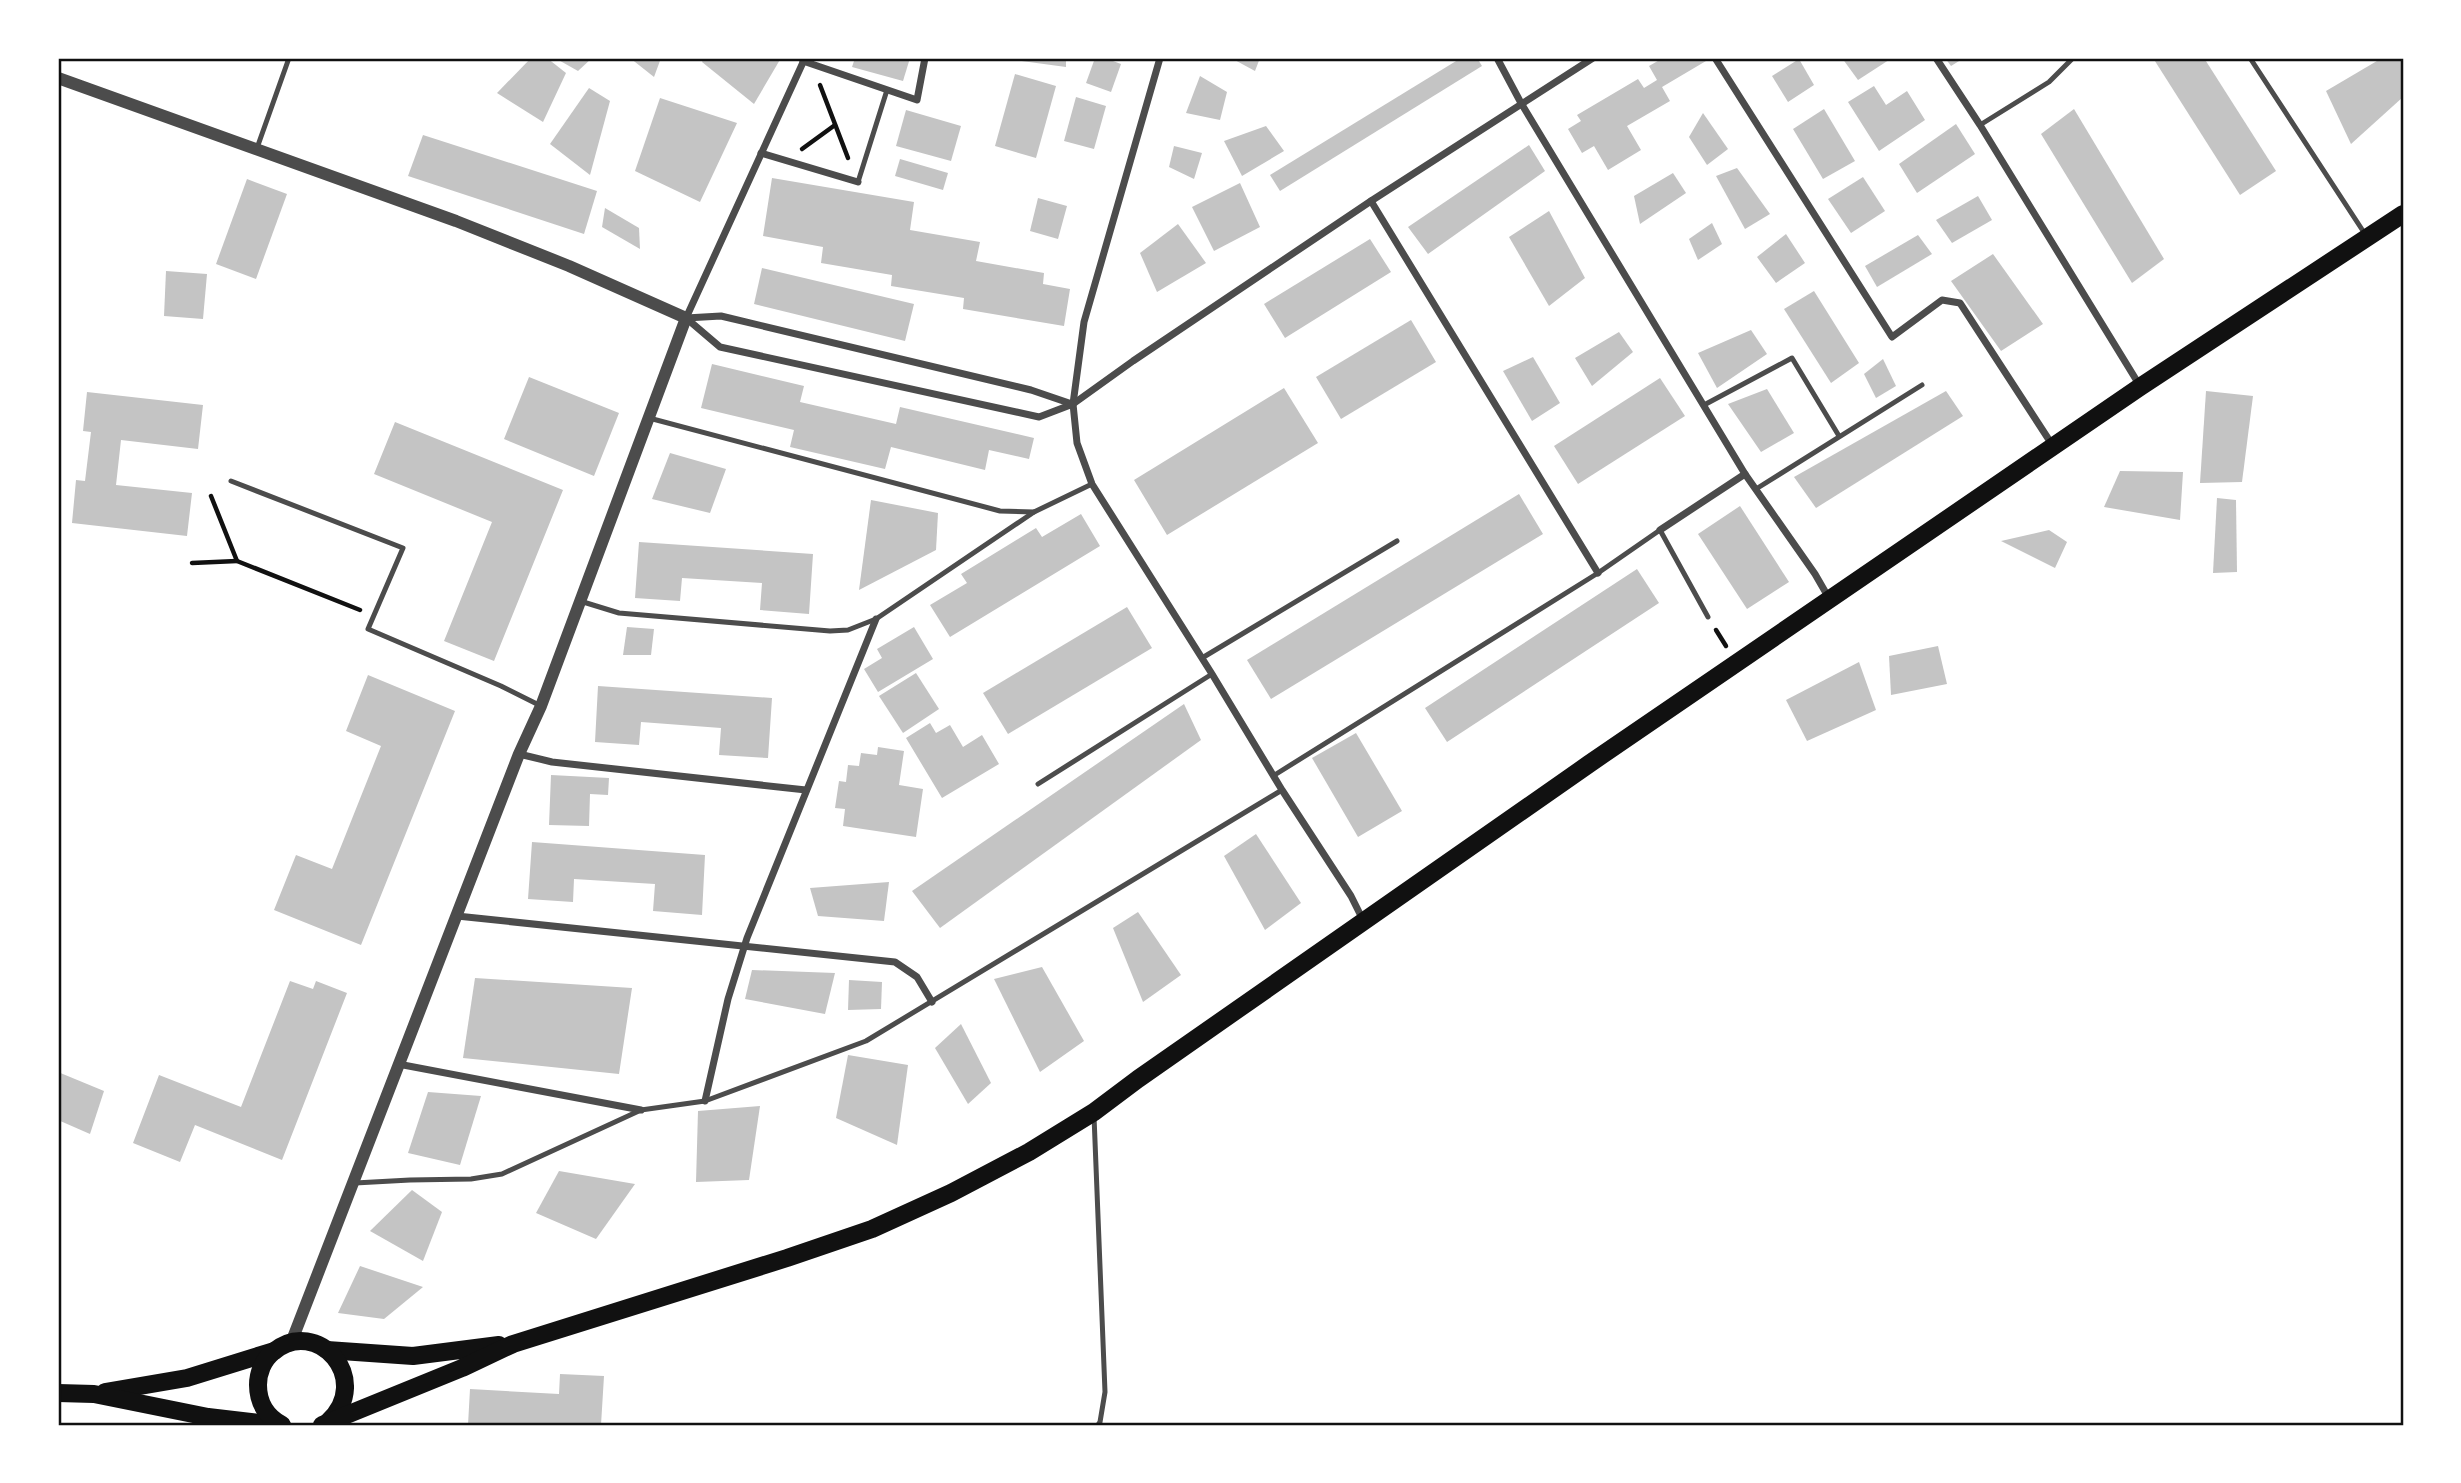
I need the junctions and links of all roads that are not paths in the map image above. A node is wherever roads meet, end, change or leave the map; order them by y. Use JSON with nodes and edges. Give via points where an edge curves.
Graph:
{"nodes":[{"id":1,"x":289,"y":58,"type":"edge"},
{"id":2,"x":925,"y":58,"type":"edge"},
{"id":3,"x":1160,"y":58,"type":"edge"},
{"id":4,"x":1497,"y":58,"type":"edge"},
{"id":5,"x":1593,"y":58,"type":"edge"},
{"id":6,"x":1715,"y":58,"type":"edge"},
{"id":7,"x":1936,"y":58,"type":"edge"},
{"id":8,"x":2073,"y":58,"type":"edge"},
{"id":9,"x":2250,"y":58,"type":"edge"},
{"id":10,"x":804,"y":60,"type":"edge"},
{"id":11,"x":58,"y":78,"type":"edge"},
{"id":12,"x":887,"y":90,"type":"junction"},
{"id":13,"x":1521,"y":103,"type":"junction"},
{"id":14,"x":1980,"y":125,"type":"junction"},
{"id":15,"x":256,"y":151,"type":"junction"},
{"id":16,"x":761,"y":153,"type":"junction"},
{"id":17,"x":858,"y":182,"type":"joint"},
{"id":18,"x":1371,"y":201,"type":"junction"},
{"id":19,"x":2403,"y":214,"type":"edge"},
{"id":20,"x":2368,"y":238,"type":"junction"},
{"id":21,"x":686,"y":318,"type":"junction"},
{"id":22,"x":1922,"y":385,"type":"dead end"},
{"id":23,"x":2140,"y":387,"type":"junction"},
{"id":24,"x":1073,"y":404,"type":"junction"},
{"id":25,"x":1703,"y":405,"type":"junction"},
{"id":26,"x":649,"y":418,"type":"junction"},
{"id":27,"x":1839,"y":436,"type":"junction"},
{"id":28,"x":2053,"y":447,"type":"junction"},
{"id":29,"x":1745,"y":474,"type":"junction"},
{"id":30,"x":231,"y":481,"type":"dead end"},
{"id":31,"x":1092,"y":484,"type":"junction"},
{"id":32,"x":1756,"y":489,"type":"junction"},
{"id":33,"x":1034,"y":512,"type":"junction"},
{"id":34,"x":1660,"y":530,"type":"junction"},
{"id":35,"x":1397,"y":541,"type":"dead end"},
{"id":36,"x":1598,"y":573,"type":"junction"},
{"id":37,"x":1830,"y":600,"type":"junction"},
{"id":38,"x":580,"y":601,"type":"junction"},
{"id":39,"x":1708,"y":617,"type":"road end"},
{"id":40,"x":876,"y":618,"type":"junction"},
{"id":41,"x":1202,"y":658,"type":"junction"},
{"id":42,"x":1212,"y":674,"type":"junction"},
{"id":43,"x":541,"y":706,"type":"junction"},
{"id":44,"x":519,"y":754,"type":"junction"},
{"id":45,"x":1273,"y":776,"type":"junction"},
{"id":46,"x":1038,"y":784,"type":"dead end"},
{"id":47,"x":806,"y":790,"type":"junction"},
{"id":48,"x":1282,"y":790,"type":"junction"},
{"id":49,"x":457,"y":916,"type":"junction"},
{"id":50,"x":1364,"y":922,"type":"junction"},
{"id":51,"x":744,"y":948,"type":"junction"},
{"id":52,"x":932,"y":1002,"type":"junction"},
{"id":53,"x":397,"y":1064,"type":"junction"},
{"id":54,"x":705,"y":1101,"type":"junction"},
{"id":55,"x":641,"y":1110,"type":"junction"},
{"id":56,"x":1094,"y":1112,"type":"junction"},
{"id":57,"x":352,"y":1184,"type":"junction"},
{"id":58,"x":513,"y":1344,"type":"junction"},
{"id":59,"x":283,"y":1346,"type":"junction"},
{"id":60,"x":327,"y":1350,"type":"junction"},
{"id":61,"x":58,"y":1393,"type":"edge"},
{"id":62,"x":94,"y":1394,"type":"junction"},
{"id":63,"x":276,"y":1425,"type":"edge"},
{"id":64,"x":282,"y":1425,"type":"edge"},
{"id":65,"x":322,"y":1425,"type":"edge"},
{"id":66,"x":1098,"y":1425,"type":"edge"}],
"edges":[{"from":1,"to":15,"type":"lane"},
{"from":2,"to":12,"type":"street","via":[[917,100]]},
{"from":3,"to":24,"type":"street","via":[[1084,321]]},
{"from":4,"to":13,"type":"street"},
{"from":5,"to":13,"type":"street"},
{"from":6,"to":28,"type":"street","via":[[1892,337],[1942,300],[1960,303]]},
{"from":7,"to":14,"type":"street"},
{"from":8,"to":14,"type":"lane","via":[[2049,82]]},
{"from":9,"to":20,"type":"lane"},
{"from":10,"to":12,"type":"street"},
{"from":10,"to":16,"type":"street"},
{"from":11,"to":15,"type":"street"},
{"from":12,"to":17,"type":"lane"},
{"from":13,"to":18,"type":"street"},
{"from":13,"to":25,"type":"street"},
{"from":14,"to":23,"type":"street"},
{"from":15,"to":21,"type":"street","via":[[456,221]]},
{"from":16,"to":17,"type":"street"},
{"from":16,"to":21,"type":"street"},
{"from":18,"to":24,"type":"street"},
{"from":18,"to":36,"type":"street"},
{"from":19,"to":20,"type":"main road"},
{"from":20,"to":23,"type":"main road"},
{"from":21,"to":24,"type":"street","via":[[721,316]]},
{"from":21,"to":24,"type":"street","via":[[720,347],[1039,417]]},
{"from":21,"to":26,"type":"street"},
{"from":22,"to":27,"type":"lane"},
{"from":23,"to":28,"type":"main road"},
{"from":24,"to":31,"type":"street","via":[[1077,443]]},
{"from":25,"to":27,"type":"lane","via":[[1792,358]]},
{"from":25,"to":29,"type":"street"},
{"from":26,"to":33,"type":"lane","via":[[1000,511]]},
{"from":26,"to":38,"type":"street"},
{"from":27,"to":32,"type":"lane"},
{"from":28,"to":37,"type":"main road"},
{"from":29,"to":32,"type":"street"},
{"from":29,"to":34,"type":"street"},
{"from":30,"to":43,"type":"lane","via":[[403,548],[368,629]]},
{"from":31,"to":33,"type":"lane"},
{"from":31,"to":41,"type":"street"},
{"from":32,"to":37,"type":"street"},
{"from":33,"to":40,"type":"lane"},
{"from":34,"to":36,"type":"lane"},
{"from":34,"to":39,"type":"lane"},
{"from":35,"to":41,"type":"lane"},
{"from":36,"to":45,"type":"lane"},
{"from":37,"to":50,"type":"main road"},
{"from":38,"to":40,"type":"lane","via":[[619,614],[830,631],[848,630]]},
{"from":38,"to":43,"type":"street"},
{"from":40,"to":47,"type":"street"},
{"from":41,"to":42,"type":"street"},
{"from":42,"to":45,"type":"street"},
{"from":42,"to":46,"type":"lane"},
{"from":43,"to":44,"type":"street"},
{"from":44,"to":47,"type":"street","via":[[552,762]]},
{"from":44,"to":49,"type":"street"},
{"from":45,"to":48,"type":"street"},
{"from":47,"to":51,"type":"street"},
{"from":48,"to":50,"type":"street"},
{"from":48,"to":52,"type":"lane"},
{"from":49,"to":51,"type":"street"},
{"from":49,"to":53,"type":"street"},
{"from":50,"to":56,"type":"main road"},
{"from":51,"to":52,"type":"street","via":[[895,962],[917,977]]},
{"from":51,"to":54,"type":"street"},
{"from":52,"to":54,"type":"lane","via":[[866,1041]]},
{"from":53,"to":55,"type":"street"},
{"from":53,"to":57,"type":"street"},
{"from":54,"to":55,"type":"lane"},
{"from":55,"to":57,"type":"lane","via":[[502,1174]]},
{"from":56,"to":58,"type":"main road","via":[[995,1170],[872,1229]]},
{"from":56,"to":66,"type":"lane","via":[[1105,1392]]},
{"from":57,"to":59,"type":"street"},
{"from":58,"to":60,"type":"main road","via":[[413,1356]]},
{"from":58,"to":65,"type":"main road"},
{"from":59,"to":60,"type":"main road","via":[[304,1342]]},
{"from":59,"to":62,"type":"main road","via":[[187,1378]]},
{"from":59,"to":64,"type":"main road","via":[[263,1364],[258,1391],[264,1408]]},
{"from":60,"to":65,"type":"main road","via":[[340,1364],[346,1381],[340,1408]]},
{"from":61,"to":62,"type":"main road"},
{"from":62,"to":63,"type":"main road","via":[[208,1417]]}]}
